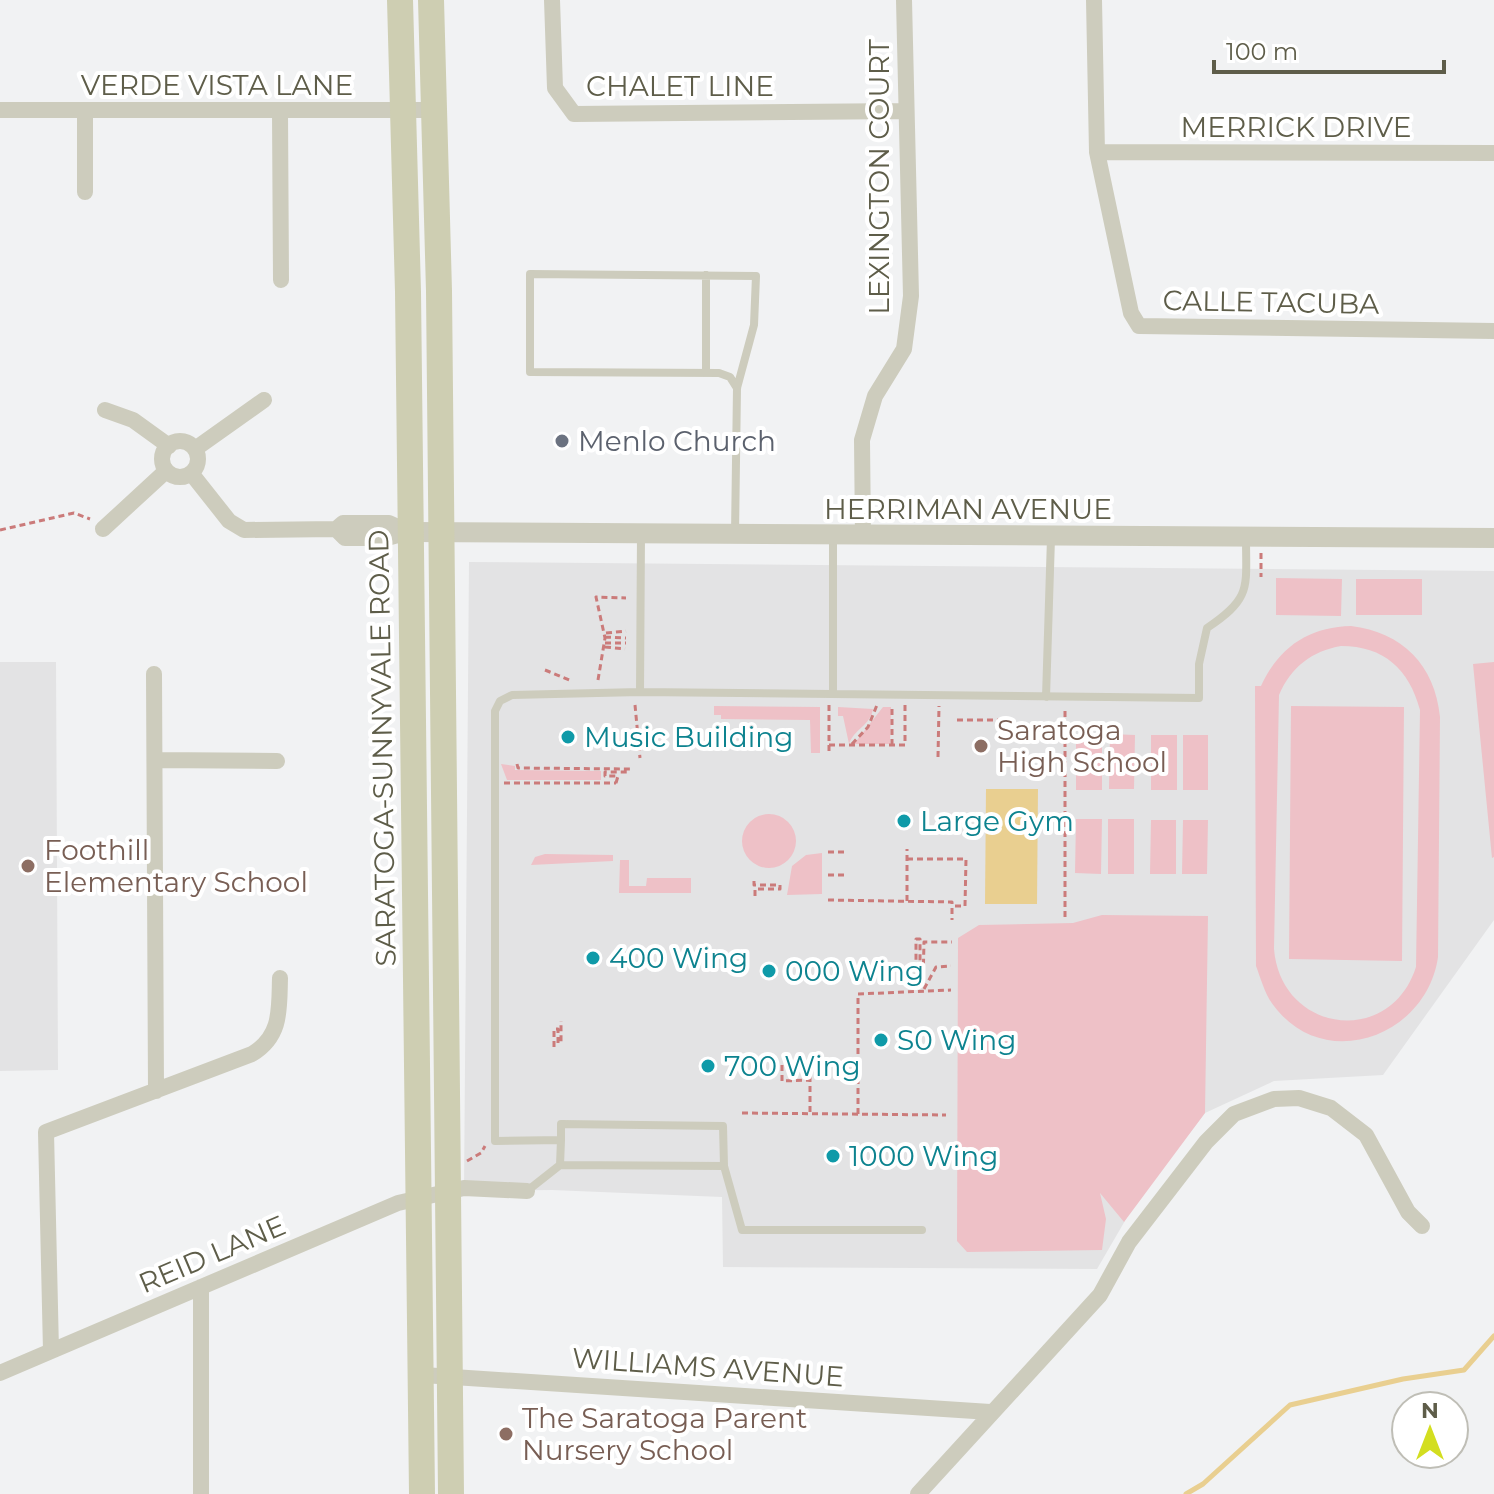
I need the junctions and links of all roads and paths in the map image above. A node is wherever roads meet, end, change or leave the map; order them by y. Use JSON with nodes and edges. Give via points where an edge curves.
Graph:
{"nodes":[{"id":1,"x":400,"y":0,"type":"edge"},
{"id":2,"x":431,"y":0,"type":"edge"},
{"id":3,"x":552,"y":0,"type":"edge"},
{"id":4,"x":904,"y":0,"type":"edge"},
{"id":5,"x":1094,"y":0,"type":"edge"},
{"id":6,"x":0,"y":110,"type":"edge"},
{"id":7,"x":433,"y":110,"type":"junction"},
{"id":8,"x":85,"y":111,"type":"junction"},
{"id":9,"x":906,"y":111,"type":"junction"},
{"id":10,"x":402,"y":112,"type":"junction"},
{"id":11,"x":280,"y":113,"type":"junction"},
{"id":12,"x":1097,"y":152,"type":"junction"},
{"id":13,"x":1494,"y":153,"type":"edge"},
{"id":14,"x":85,"y":192,"type":"dead end"},
{"id":15,"x":706,"y":275,"type":"junction"},
{"id":16,"x":281,"y":280,"type":"dead end"},
{"id":17,"x":1494,"y":331,"type":"edge"},
{"id":18,"x":706,"y":372,"type":"junction"},
{"id":19,"x":737,"y":388,"type":"junction"},
{"id":20,"x":264,"y":400,"type":"dead end"},
{"id":21,"x":105,"y":410,"type":"dead end"},
{"id":22,"x":169,"y":446,"type":"junction"},
{"id":23,"x":195,"y":449,"type":"junction"},
{"id":24,"x":166,"y":471,"type":"junction"},
{"id":25,"x":191,"y":473,"type":"junction"},
{"id":26,"x":103,"y":529,"type":"joint"},
{"id":27,"x":0,"y":530,"type":"edge"},
{"id":28,"x":409,"y":532,"type":"junction"},
{"id":29,"x":442,"y":532,"type":"junction"},
{"id":30,"x":641,"y":534,"type":"junction"},
{"id":31,"x":735,"y":535,"type":"junction"},
{"id":32,"x":833,"y":536,"type":"junction"},
{"id":33,"x":863,"y":536,"type":"junction"},
{"id":34,"x":1051,"y":537,"type":"junction"},
{"id":35,"x":1246,"y":538,"type":"junction"},
{"id":36,"x":1494,"y":538,"type":"edge"},
{"id":37,"x":1261,"y":553,"type":"dead end"},
{"id":38,"x":1261,"y":577,"type":"dead end"},
{"id":39,"x":626,"y":598,"type":"dead end"},
{"id":40,"x":626,"y":631,"type":"dead end"},
{"id":41,"x":605,"y":640,"type":"junction"},
{"id":42,"x":545,"y":670,"type":"dead end"},
{"id":43,"x":154,"y":674,"type":"dead end"},
{"id":44,"x":611,"y":680,"type":"dead end"},
{"id":45,"x":582,"y":685,"type":"dead end"},
{"id":46,"x":640,"y":692,"type":"junction"},
{"id":47,"x":833,"y":693,"type":"junction"},
{"id":48,"x":1046,"y":697,"type":"junction"},
{"id":49,"x":635,"y":705,"type":"dead end"},
{"id":50,"x":829,"y":705,"type":"dead end"},
{"id":51,"x":877,"y":705,"type":"dead end"},
{"id":52,"x":892,"y":705,"type":"dead end"},
{"id":53,"x":905,"y":705,"type":"dead end"},
{"id":54,"x":939,"y":706,"type":"dead end"},
{"id":55,"x":1065,"y":707,"type":"dead end"},
{"id":56,"x":957,"y":720,"type":"dead end"},
{"id":57,"x":1050,"y":741,"type":"dead end"},
{"id":58,"x":829,"y":745,"type":"junction"},
{"id":59,"x":851,"y":745,"type":"junction"},
{"id":60,"x":892,"y":745,"type":"junction"},
{"id":61,"x":829,"y":753,"type":"dead end"},
{"id":62,"x":938,"y":757,"type":"dead end"},
{"id":63,"x":640,"y":758,"type":"dead end"},
{"id":64,"x":155,"y":760,"type":"junction"},
{"id":65,"x":277,"y":761,"type":"dead end"},
{"id":66,"x":517,"y":764,"type":"dead end"},
{"id":67,"x":494,"y":783,"type":"junction"},
{"id":68,"x":907,"y":849,"type":"dead end"},
{"id":69,"x":828,"y":852,"type":"dead end"},
{"id":70,"x":847,"y":852,"type":"dead end"},
{"id":71,"x":907,"y":859,"type":"junction"},
{"id":72,"x":828,"y":875,"type":"dead end"},
{"id":73,"x":847,"y":875,"type":"dead end"},
{"id":74,"x":754,"y":881,"type":"dead end"},
{"id":75,"x":755,"y":899,"type":"dead end"},
{"id":76,"x":828,"y":900,"type":"dead end"},
{"id":77,"x":907,"y":901,"type":"junction"},
{"id":78,"x":952,"y":906,"type":"junction"},
{"id":79,"x":1065,"y":917,"type":"dead end"},
{"id":80,"x":952,"y":920,"type":"dead end"},
{"id":81,"x":952,"y":942,"type":"dead end"},
{"id":82,"x":951,"y":966,"type":"dead end"},
{"id":83,"x":280,"y":978,"type":"dead end"},
{"id":84,"x":913,"y":989,"type":"junction"},
{"id":85,"x":924,"y":989,"type":"junction"},
{"id":86,"x":951,"y":990,"type":"dead end"},
{"id":87,"x":561,"y":1021,"type":"dead end"},
{"id":88,"x":554,"y":1047,"type":"dead end"},
{"id":89,"x":782,"y":1065,"type":"dead end"},
{"id":90,"x":810,"y":1065,"type":"dead end"},
{"id":91,"x":810,"y":1080,"type":"junction"},
{"id":92,"x":156,"y":1091,"type":"junction"},
{"id":93,"x":742,"y":1113,"type":"dead end"},
{"id":94,"x":810,"y":1114,"type":"junction"},
{"id":95,"x":858,"y":1114,"type":"junction"},
{"id":96,"x":946,"y":1115,"type":"dead end"},
{"id":97,"x":561,"y":1140,"type":"junction"},
{"id":98,"x":560,"y":1165,"type":"junction"},
{"id":99,"x":724,"y":1166,"type":"junction"},
{"id":100,"x":527,"y":1191,"type":"joint"},
{"id":101,"x":447,"y":1192,"type":"junction"},
{"id":102,"x":418,"y":1199,"type":"junction"},
{"id":103,"x":1422,"y":1226,"type":"dead end"},
{"id":104,"x":922,"y":1230,"type":"dead end"},
{"id":105,"x":201,"y":1287,"type":"junction"},
{"id":106,"x":51,"y":1351,"type":"junction"},
{"id":107,"x":0,"y":1373,"type":"edge"},
{"id":108,"x":423,"y":1375,"type":"junction"},
{"id":109,"x":451,"y":1377,"type":"junction"},
{"id":110,"x":990,"y":1412,"type":"junction"},
{"id":111,"x":201,"y":1494,"type":"edge"},
{"id":112,"x":422,"y":1494,"type":"edge"},
{"id":113,"x":451,"y":1494,"type":"edge"},
{"id":114,"x":918,"y":1494,"type":"edge"}],
"edges":[{"from":1,"to":10,"type":"main road","name":"SARATOGA-SUNNYVALE ROAD"},
{"from":2,"to":7,"type":"main road"},
{"from":3,"to":9,"type":"street","name":"CHALET LINE","via":[[555,88],[574,114]]},
{"from":4,"to":9,"type":"street","name":"LEXINGTON COURT"},
{"from":5,"to":12,"type":"street","name":"CALLE TACUBA"},
{"from":6,"to":8,"type":"street","name":"VERDE VISTA LANE"},
{"from":7,"to":10,"type":"street","name":"VERDE VISTA LANE"},
{"from":7,"to":29,"type":"main road"},
{"from":8,"to":11,"type":"street","name":"VERDE VISTA LANE"},
{"from":8,"to":14,"type":"street"},
{"from":9,"to":33,"type":"street","name":"LEXINGTON COURT","via":[[911,296],[904,349],[875,396],[862,440]]},
{"from":10,"to":11,"type":"street","name":"VERDE VISTA LANE"},
{"from":10,"to":28,"type":"main road","name":"SARATOGA-SUNNYVALE ROAD"},
{"from":11,"to":16,"type":"street"},
{"from":12,"to":13,"type":"street","name":"MERRICK DRIVE"},
{"from":12,"to":17,"type":"street","name":"CALLE TACUBA","via":[[1131,313],[1139,326]]},
{"from":15,"to":18,"type":"lane"},
{"from":15,"to":18,"type":"lane","via":[[530,274],[530,372]]},
{"from":15,"to":19,"type":"lane","via":[[756,276],[754,325]]},
{"from":18,"to":19,"type":"lane","via":[[730,377]]},
{"from":19,"to":31,"type":"lane"},
{"from":20,"to":23,"type":"street"},
{"from":21,"to":22,"type":"street","via":[[133,420]]},
{"from":22,"to":23,"type":"street","via":[[186,442]]},
{"from":22,"to":24,"type":"street","via":[[162,463]]},
{"from":23,"to":25,"type":"street","via":[[197,466]]},
{"from":24,"to":25,"type":"street","via":[[180,477]]},
{"from":24,"to":26,"type":"street"},
{"from":25,"to":28,"type":"street","via":[[229,521],[244,530],[389,523]]},
{"from":26,"to":27,"type":"path","via":[[74,513]]},
{"from":28,"to":29,"type":"street","name":"HERRIMAN AVENUE"},
{"from":28,"to":102,"type":"main road","name":"SARATOGA-SUNNYVALE ROAD"},
{"from":29,"to":30,"type":"street","name":"HERRIMAN AVENUE"},
{"from":29,"to":101,"type":"main road"},
{"from":30,"to":31,"type":"street","name":"HERRIMAN AVENUE"},
{"from":30,"to":46,"type":"lane"},
{"from":31,"to":32,"type":"street","name":"HERRIMAN AVENUE"},
{"from":32,"to":33,"type":"street","name":"HERRIMAN AVENUE"},
{"from":32,"to":47,"type":"lane"},
{"from":33,"to":34,"type":"street","name":"HERRIMAN AVENUE"},
{"from":34,"to":35,"type":"street","name":"HERRIMAN AVENUE"},
{"from":34,"to":48,"type":"lane"},
{"from":35,"to":36,"type":"street","name":"HERRIMAN AVENUE"},
{"from":35,"to":48,"type":"lane","via":[[1245,594],[1207,628],[1199,698]]},
{"from":37,"to":38,"type":"path"},
{"from":39,"to":41,"type":"path","via":[[596,597]]},
{"from":40,"to":41,"type":"path"},
{"from":41,"to":41,"type":"path","via":[[626,643]]},
{"from":41,"to":44,"type":"path","via":[[597,680]]},
{"from":42,"to":45,"type":"path"},
{"from":43,"to":64,"type":"street"},
{"from":46,"to":47,"type":"lane"},
{"from":46,"to":67,"type":"lane","via":[[512,695],[500,701],[495,711]]},
{"from":47,"to":48,"type":"lane"},
{"from":49,"to":63,"type":"path"},
{"from":50,"to":58,"type":"path"},
{"from":51,"to":59,"type":"path","via":[[875,716]]},
{"from":52,"to":60,"type":"path"},
{"from":53,"to":60,"type":"path","via":[[905,745]]},
{"from":54,"to":62,"type":"path"},
{"from":55,"to":79,"type":"path"},
{"from":56,"to":57,"type":"path","via":[[1003,720]]},
{"from":58,"to":59,"type":"path"},
{"from":58,"to":61,"type":"path"},
{"from":59,"to":60,"type":"path"},
{"from":64,"to":65,"type":"street"},
{"from":64,"to":92,"type":"street"},
{"from":66,"to":67,"type":"path","via":[[629,771],[605,772],[618,776],[616,783]]},
{"from":67,"to":97,"type":"lane","via":[[495,1141]]},
{"from":68,"to":71,"type":"path"},
{"from":69,"to":70,"type":"path"},
{"from":71,"to":77,"type":"path"},
{"from":71,"to":78,"type":"path","via":[[966,859],[965,906]]},
{"from":72,"to":73,"type":"path"},
{"from":74,"to":75,"type":"path","via":[[780,885],[755,889]]},
{"from":76,"to":77,"type":"path"},
{"from":77,"to":78,"type":"path"},
{"from":78,"to":80,"type":"path"},
{"from":81,"to":84,"type":"path","via":[[924,942],[920,983],[916,939]]},
{"from":82,"to":85,"type":"path","via":[[936,967]]},
{"from":83,"to":92,"type":"street","via":[[279,1023],[268,1045]]},
{"from":84,"to":85,"type":"path"},
{"from":84,"to":95,"type":"path","via":[[858,994]]},
{"from":85,"to":86,"type":"path"},
{"from":87,"to":88,"type":"path","via":[[561,1042],[554,1029]]},
{"from":89,"to":91,"type":"path","via":[[782,1081]]},
{"from":90,"to":91,"type":"path"},
{"from":91,"to":94,"type":"path"},
{"from":92,"to":106,"type":"street","via":[[46,1132]]},
{"from":93,"to":94,"type":"path"},
{"from":94,"to":95,"type":"path"},
{"from":95,"to":96,"type":"path"},
{"from":97,"to":98,"type":"lane"},
{"from":97,"to":99,"type":"lane","via":[[561,1124],[723,1126]]},
{"from":98,"to":99,"type":"lane"},
{"from":98,"to":100,"type":"lane"},
{"from":99,"to":104,"type":"lane","via":[[742,1230]]},
{"from":100,"to":101,"type":"street","name":"REID LANE","via":[[469,1187]]},
{"from":101,"to":102,"type":"street","name":"REID LANE"},
{"from":101,"to":109,"type":"main road"},
{"from":102,"to":105,"type":"street","name":"REID LANE"},
{"from":102,"to":108,"type":"main road","name":"SARATOGA-SUNNYVALE ROAD"},
{"from":103,"to":110,"type":"street","via":[[1408,1212],[1366,1135],[1331,1108],[1299,1098],[1274,1099],[1234,1114],[1129,1242],[1100,1295]]},
{"from":105,"to":106,"type":"street","name":"REID LANE"},
{"from":105,"to":111,"type":"street"},
{"from":106,"to":107,"type":"street","name":"REID LANE"},
{"from":108,"to":109,"type":"street","name":"WILLIAMS AVENUE"},
{"from":108,"to":112,"type":"main road","name":"SARATOGA-SUNNYVALE ROAD"},
{"from":109,"to":110,"type":"street","name":"WILLIAMS AVENUE"},
{"from":109,"to":113,"type":"main road"},
{"from":110,"to":114,"type":"street"}]}
